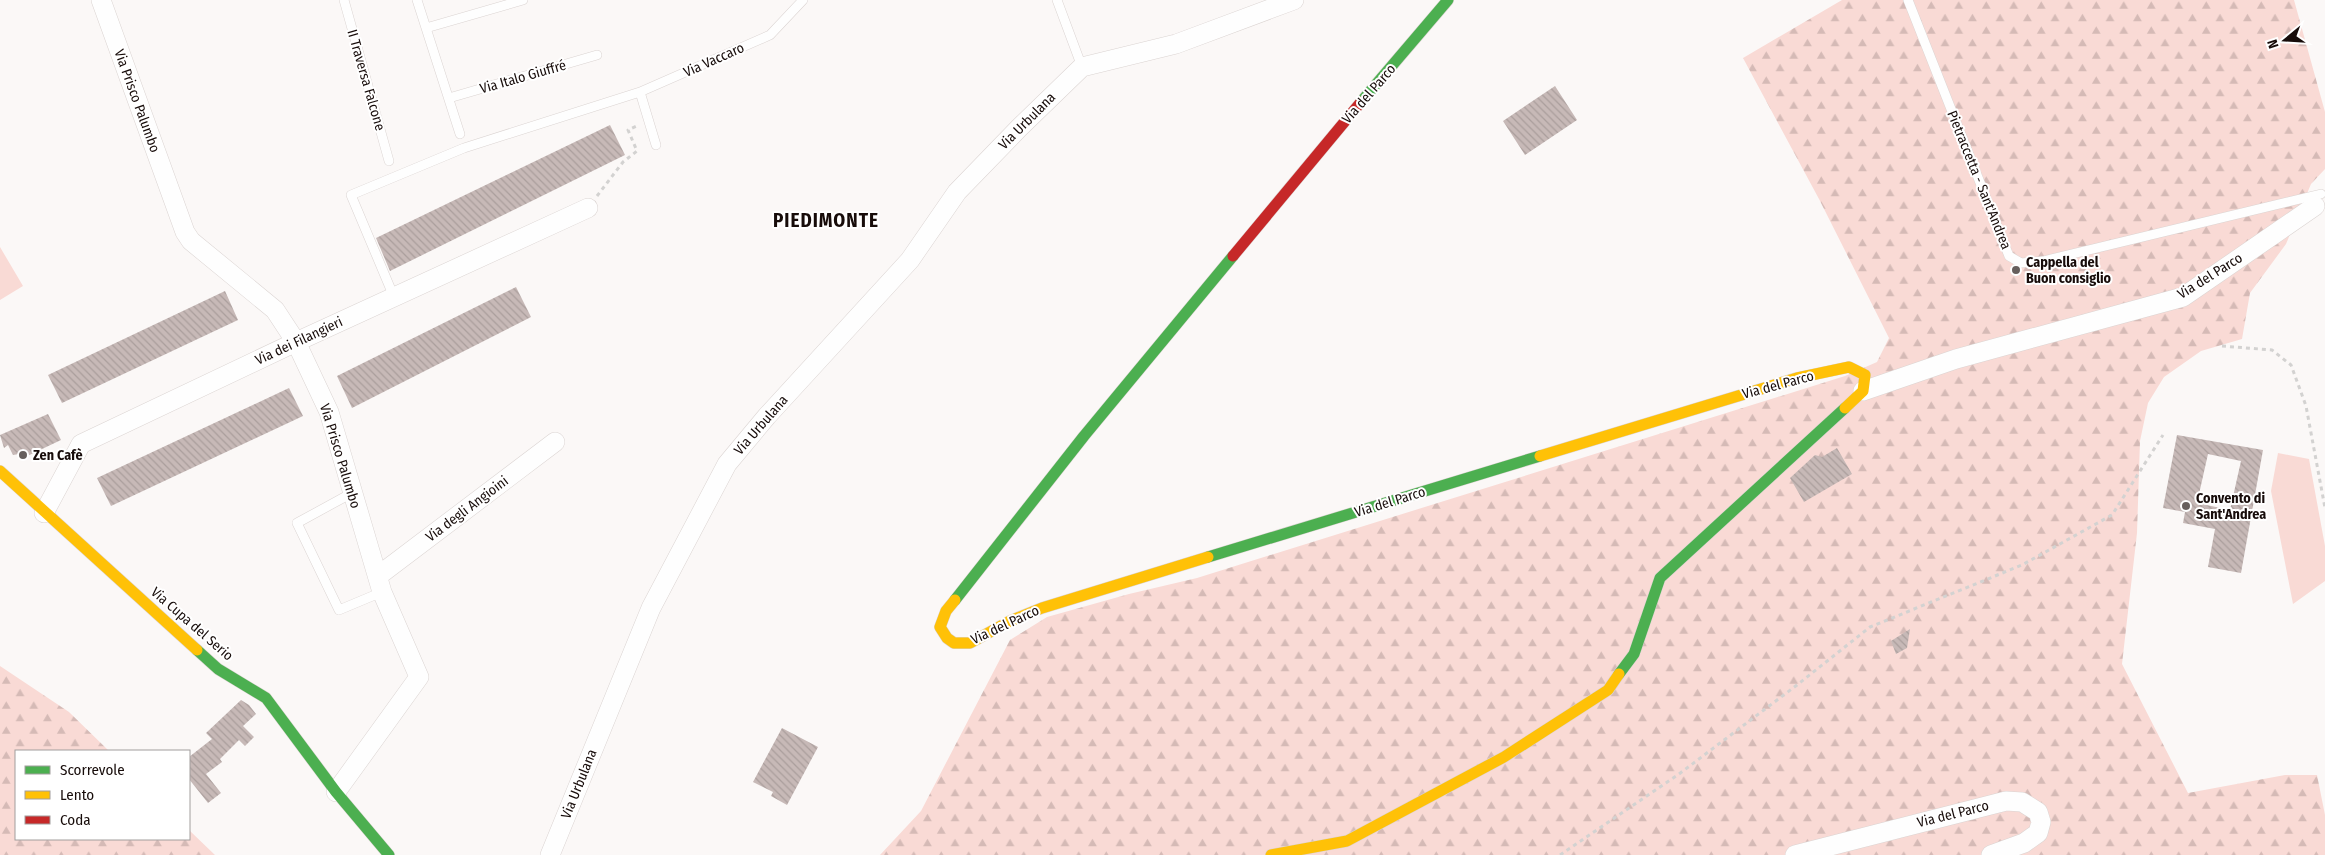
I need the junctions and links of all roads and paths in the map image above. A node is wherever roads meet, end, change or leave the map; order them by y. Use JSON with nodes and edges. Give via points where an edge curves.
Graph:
{"nodes":[{"id":1,"x":101,"y":0,"type":"edge"},
{"id":2,"x":344,"y":0,"type":"edge"},
{"id":3,"x":417,"y":0,"type":"edge"},
{"id":4,"x":523,"y":0,"type":"edge"},
{"id":5,"x":803,"y":0,"type":"edge"},
{"id":6,"x":1057,"y":0,"type":"edge"},
{"id":7,"x":1294,"y":0,"type":"edge"},
{"id":8,"x":1448,"y":0,"type":"edge"},
{"id":9,"x":1908,"y":0,"type":"edge"},
{"id":10,"x":426,"y":28,"type":"junction"},
{"id":11,"x":598,"y":55,"type":"dead end"},
{"id":12,"x":1082,"y":67,"type":"junction"},
{"id":13,"x":640,"y":92,"type":"junction"},
{"id":14,"x":449,"y":98,"type":"junction"},
{"id":15,"x":649,"y":120,"type":"junction"},
{"id":16,"x":460,"y":134,"type":"dead end"},
{"id":17,"x":656,"y":145,"type":"dead end"},
{"id":18,"x":389,"y":161,"type":"dead end"},
{"id":19,"x":2318,"y":200,"type":"joint"},
{"id":20,"x":588,"y":208,"type":"joint"},
{"id":21,"x":394,"y":297,"type":"junction"},
{"id":22,"x":296,"y":342,"type":"junction"},
{"id":23,"x":2222,"y":346,"type":"dead end"},
{"id":24,"x":1863,"y":391,"type":"junction"},
{"id":25,"x":2163,"y":435,"type":"dead end"},
{"id":26,"x":555,"y":442,"type":"dead end"},
{"id":27,"x":0,"y":471,"type":"edge"},
{"id":28,"x":352,"y":493,"type":"junction"},
{"id":29,"x":2325,"y":508,"type":"edge"},
{"id":30,"x":44,"y":513,"type":"junction"},
{"id":31,"x":380,"y":584,"type":"junction"},
{"id":32,"x":336,"y":792,"type":"junction"},
{"id":33,"x":389,"y":855,"type":"edge"},
{"id":34,"x":550,"y":855,"type":"edge"},
{"id":35,"x":1271,"y":855,"type":"edge"},
{"id":36,"x":1560,"y":855,"type":"edge"},
{"id":37,"x":1795,"y":855,"type":"edge"},
{"id":38,"x":1991,"y":855,"type":"edge"}],
"edges":[{"from":1,"to":22,"type":"street","name":"Via Prisco Palumbo","via":[[185,232],[275,310]]},
{"from":2,"to":18,"type":"lane","name":"II Traversa Falcone"},
{"from":3,"to":10,"type":"lane"},
{"from":4,"to":10,"type":"lane"},
{"from":5,"to":13,"type":"lane","name":"Via Vaccaro","via":[[770,35]]},
{"from":6,"to":12,"type":"lane"},
{"from":7,"to":12,"type":"street","via":[[1176,44]]},
{"from":8,"to":24,"type":"street","name":"Via del Parco","via":[[1096,420],[946,611],[940,627],[945,639],[960,645],[973,642],[1004,623],[1042,608],[1797,378],[1849,367],[1865,375]]},
{"from":9,"to":19,"type":"lane","name":"Pietraccetta - Sant'Andrea","via":[[2009,256],[2021,263],[2043,261]]},
{"from":10,"to":14,"type":"lane"},
{"from":11,"to":14,"type":"lane","name":"Via Italo Giuffré"},
{"from":12,"to":34,"type":"street","name":"Via Urbulana","via":[[958,192],[910,260],[727,464],[651,608]]},
{"from":13,"to":15,"type":"lane"},
{"from":13,"to":21,"type":"lane","name":"Via Vaccaro","via":[[464,148],[351,195]]},
{"from":14,"to":16,"type":"lane"},
{"from":15,"to":17,"type":"lane"},
{"from":15,"to":20,"type":"path","via":[[628,130],[637,152],[623,162]]},
{"from":19,"to":24,"type":"street","name":"Via del Parco","via":[[2183,296],[1956,359]]},
{"from":20,"to":21,"type":"street","name":"Via dei Filangieri"},
{"from":21,"to":22,"type":"street","name":"Via dei Filangieri"},
{"from":22,"to":28,"type":"street","name":"Via Prisco Palumbo","via":[[330,412]]},
{"from":22,"to":30,"type":"street","name":"Via dei Filangieri","via":[[81,444]]},
{"from":23,"to":29,"type":"path","via":[[2272,350],[2291,365],[2306,406]]},
{"from":24,"to":35,"type":"street","name":"Via del Parco","via":[[1660,578],[1634,654],[1608,690],[1504,758],[1347,841]]},
{"from":25,"to":36,"type":"path","via":[[2112,515],[2022,565],[1870,626],[1679,774]]},
{"from":26,"to":31,"type":"street","name":"Via degli Angioini"},
{"from":27,"to":30,"type":"street","name":"Via Cupa del Serio"},
{"from":28,"to":31,"type":"street","name":"Via Prisco Palumbo"},
{"from":28,"to":31,"type":"lane","via":[[297,523],[339,610]]},
{"from":30,"to":32,"type":"street","name":"Via Cupa del Serio","via":[[218,670],[266,698]]},
{"from":31,"to":32,"type":"street","name":"Via Prisco Palumbo","via":[[419,677]]},
{"from":32,"to":33,"type":"street","name":"Via Cupa del Serio"},
{"from":37,"to":38,"type":"street","name":"Via del Parco","via":[[2006,800],[2022,802],[2038,812],[2042,822],[2038,833],[2024,843]]}]}
